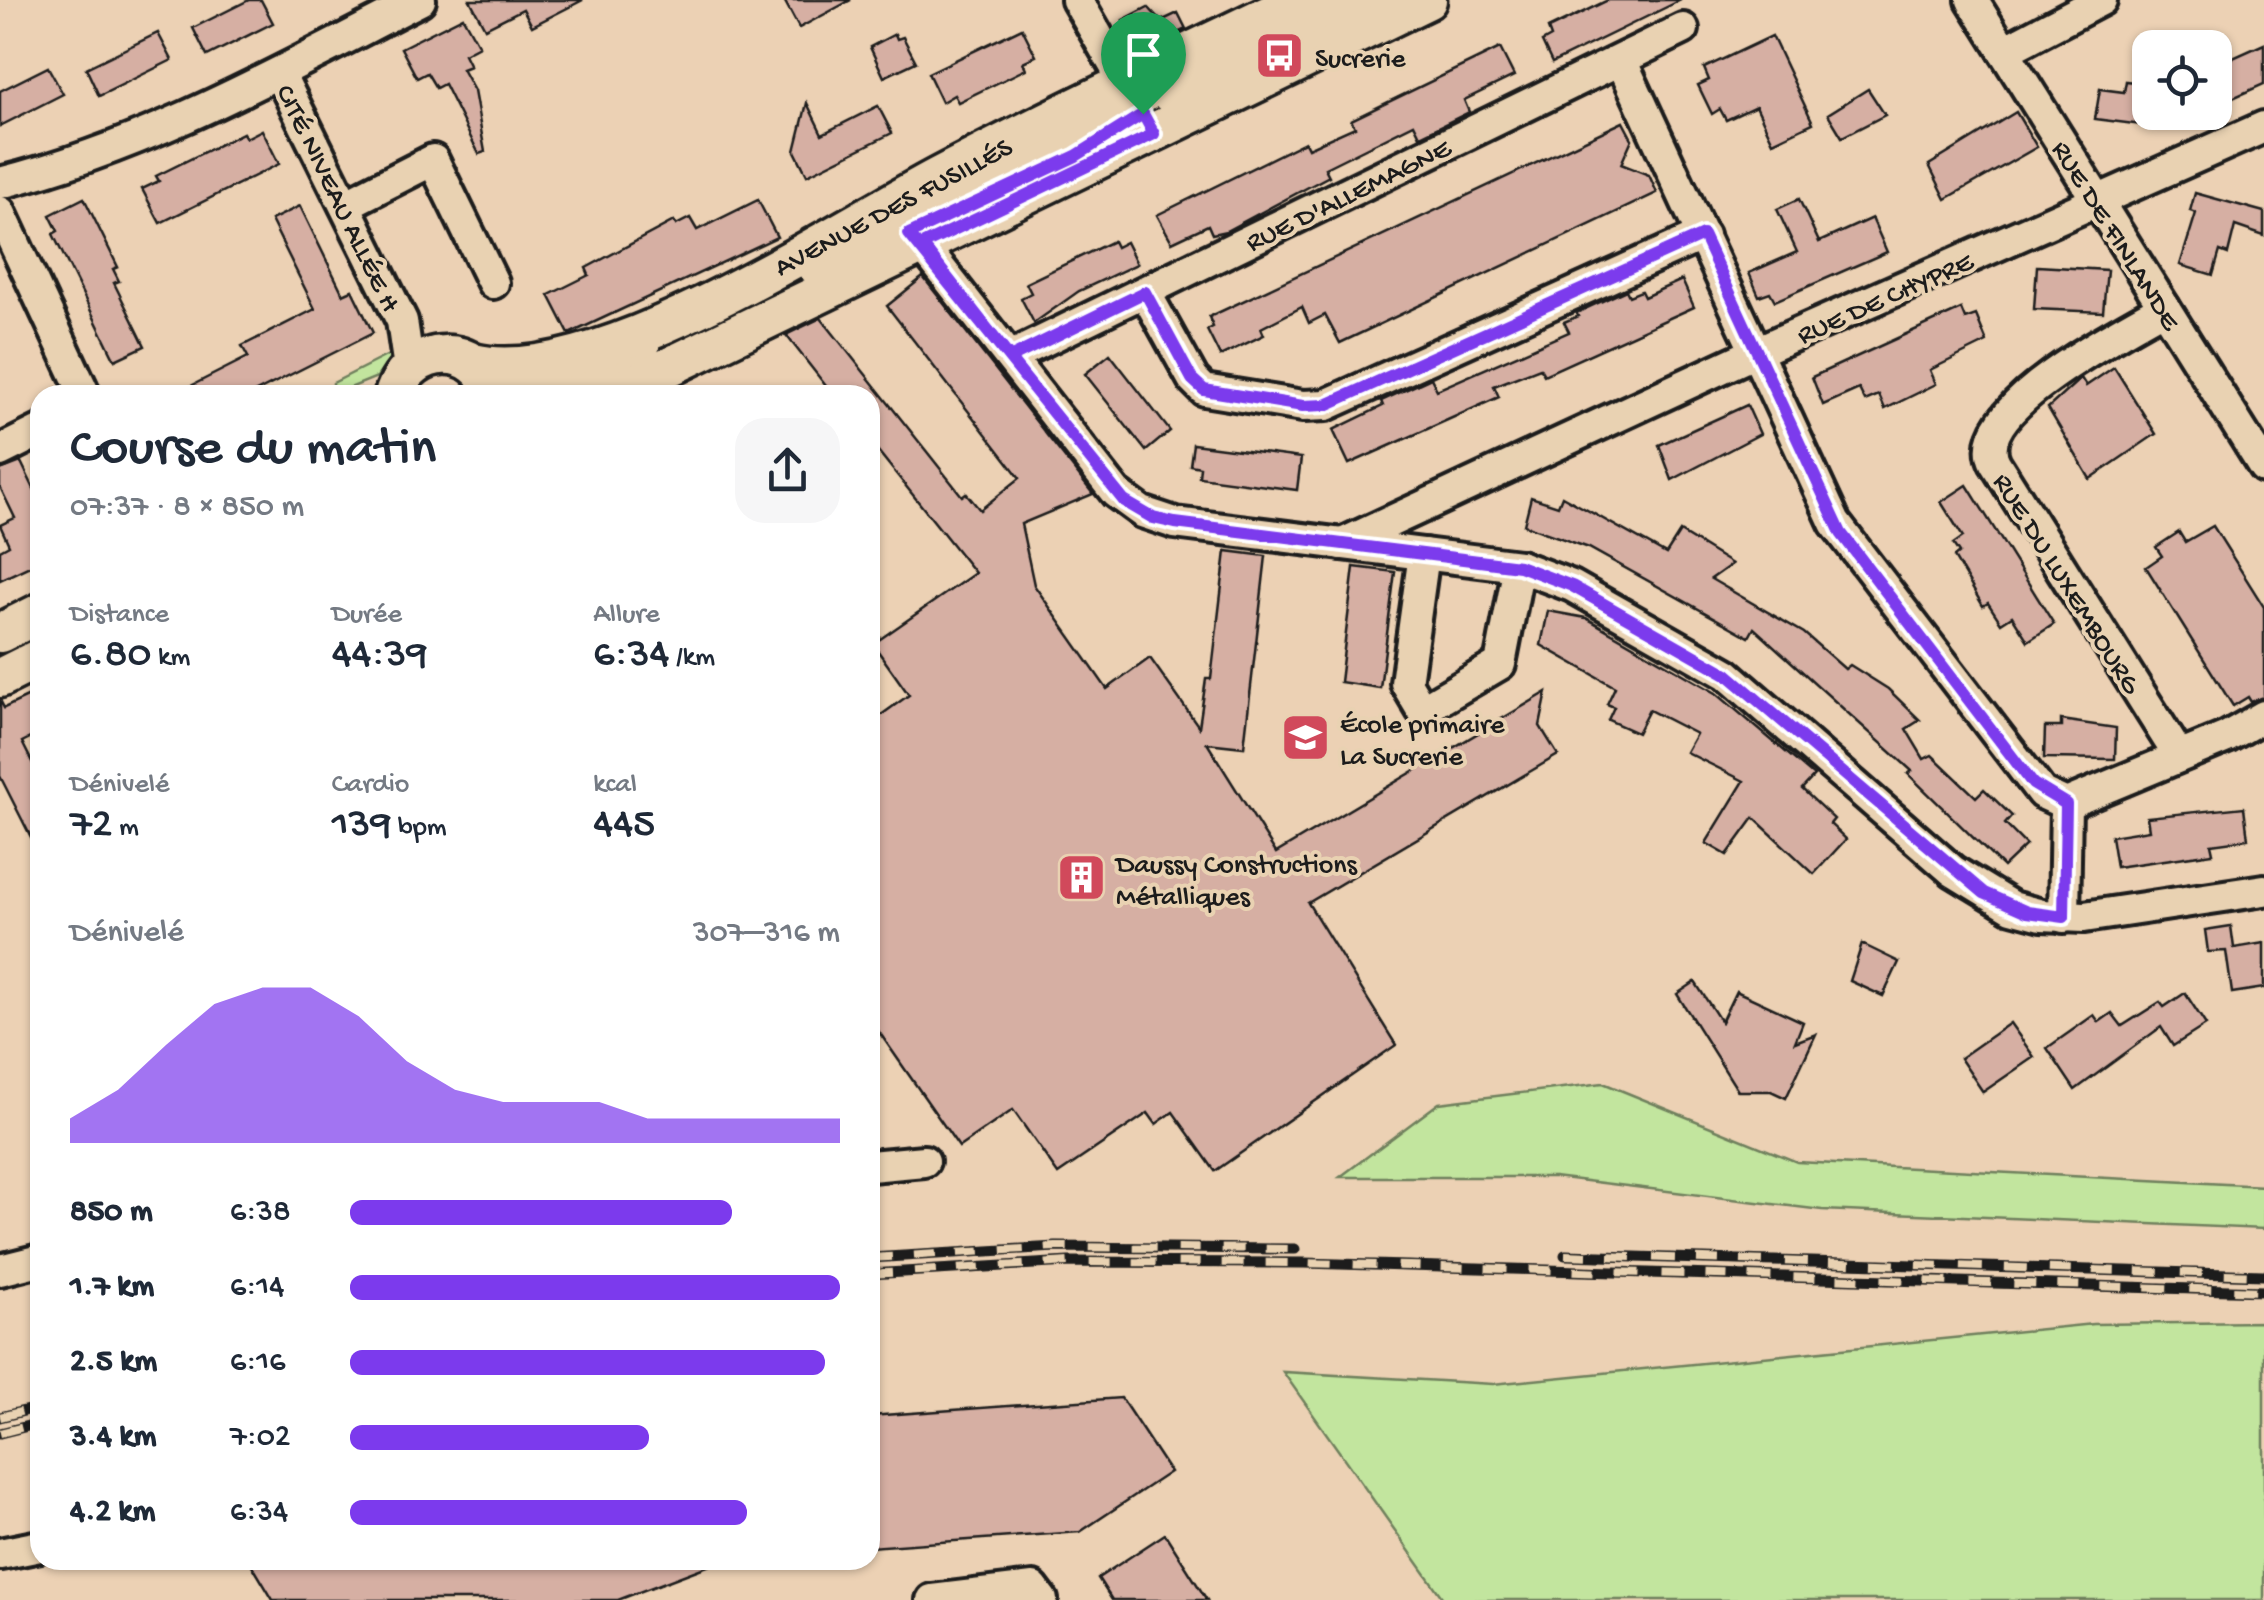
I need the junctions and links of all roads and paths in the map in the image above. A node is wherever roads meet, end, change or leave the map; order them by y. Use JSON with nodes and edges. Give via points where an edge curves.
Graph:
{"nodes":[{"id":1,"x":420,"y":0,"type":"edge"},
{"id":2,"x":1077,"y":0,"type":"edge"},
{"id":3,"x":1299,"y":0,"type":"edge"},
{"id":4,"x":1333,"y":0,"type":"edge"},
{"id":5,"x":1377,"y":0,"type":"edge"},
{"id":6,"x":1426,"y":0,"type":"edge"},
{"id":7,"x":1972,"y":0,"type":"edge"},
{"id":8,"x":2101,"y":0,"type":"edge"},
{"id":9,"x":1683,"y":29,"type":"dead end"},
{"id":10,"x":2004,"y":50,"type":"junction"},
{"id":11,"x":1621,"y":60,"type":"junction"},
{"id":12,"x":278,"y":73,"type":"junction"},
{"id":13,"x":1140,"y":109,"type":"junction"},
{"id":14,"x":2264,"y":127,"type":"edge"},
{"id":15,"x":0,"y":183,"type":"edge"},
{"id":16,"x":2099,"y":202,"type":"junction"},
{"id":17,"x":345,"y":205,"type":"junction"},
{"id":18,"x":0,"y":212,"type":"edge"},
{"id":19,"x":898,"y":232,"type":"junction"},
{"id":20,"x":1703,"y":235,"type":"junction"},
{"id":21,"x":493,"y":283,"type":"dead end"},
{"id":22,"x":1145,"y":292,"type":"junction"},
{"id":23,"x":2164,"y":307,"type":"junction"},
{"id":24,"x":1756,"y":352,"type":"junction"},
{"id":25,"x":1010,"y":358,"type":"junction"},
{"id":26,"x":424,"y":371,"type":"edge"},
{"id":27,"x":80,"y":385,"type":"edge"},
{"id":28,"x":392,"y":385,"type":"edge"},
{"id":29,"x":491,"y":385,"type":"edge"},
{"id":30,"x":543,"y":385,"type":"edge"},
{"id":31,"x":586,"y":385,"type":"edge"},
{"id":32,"x":629,"y":385,"type":"edge"},
{"id":33,"x":30,"y":436,"type":"edge"},
{"id":34,"x":0,"y":451,"type":"edge"},
{"id":35,"x":2264,"y":467,"type":"edge"},
{"id":36,"x":1342,"y":544,"type":"junction"},
{"id":37,"x":1424,"y":554,"type":"junction"},
{"id":38,"x":1519,"y":566,"type":"junction"},
{"id":39,"x":30,"y":618,"type":"edge"},
{"id":40,"x":0,"y":633,"type":"edge"},
{"id":41,"x":30,"y":635,"type":"edge"},
{"id":42,"x":30,"y":647,"type":"edge"},
{"id":43,"x":0,"y":650,"type":"edge"},
{"id":44,"x":0,"y":662,"type":"edge"},
{"id":45,"x":30,"y":663,"type":"edge"},
{"id":46,"x":0,"y":678,"type":"edge"},
{"id":47,"x":2264,"y":716,"type":"edge"},
{"id":48,"x":2179,"y":756,"type":"junction"},
{"id":49,"x":2066,"y":804,"type":"junction"},
{"id":50,"x":2264,"y":890,"type":"edge"},
{"id":51,"x":2064,"y":917,"type":"junction"},
{"id":52,"x":924,"y":1161,"type":"dead end"},
{"id":53,"x":880,"y":1165,"type":"edge"},
{"id":54,"x":30,"y":1262,"type":"edge"},
{"id":55,"x":0,"y":1270,"type":"edge"},
{"id":56,"x":30,"y":1548,"type":"edge"},
{"id":57,"x":0,"y":1554,"type":"edge"},
{"id":58,"x":932,"y":1600,"type":"edge"},
{"id":59,"x":1042,"y":1600,"type":"edge"}],
"edges":[{"from":1,"to":12,"type":"street"},
{"from":2,"to":13,"type":"street"},
{"from":3,"to":13,"type":"main road","name":"AVENUE DES FUSILLÉS"},
{"from":4,"to":13,"type":"street","via":[[1178,74]]},
{"from":5,"to":13,"type":"street","via":[[1308,25]]},
{"from":6,"to":13,"type":"main road","name":"AVENUE DES FUSILLÉS"},
{"from":7,"to":10,"type":"street","name":"RUE DE FINLANDE"},
{"from":8,"to":10,"type":"street"},
{"from":9,"to":11,"type":"street","name":"RUE D'ALLEMAGNE"},
{"from":10,"to":16,"type":"street","name":"RUE DE FINLANDE"},
{"from":11,"to":20,"type":"street"},
{"from":11,"to":22,"type":"street","name":"RUE D'ALLEMAGNE"},
{"from":12,"to":15,"type":"street","via":[[110,151]]},
{"from":12,"to":17,"type":"street","name":"CITÉ NIVEAU ALLÉE H"},
{"from":13,"to":19,"type":"main road","name":"AVENUE DES FUSILLÉS"},
{"from":13,"to":19,"type":"main road","name":"AVENUE DES FUSILLÉS","via":[[940,176]]},
{"from":14,"to":16,"type":"street","name":"RUE DE CHYPRE"},
{"from":16,"to":23,"type":"street","name":"RUE DE FINLANDE"},
{"from":16,"to":24,"type":"street","name":"RUE DE CHYPRE"},
{"from":17,"to":21,"type":"street","via":[[434,160]]},
{"from":17,"to":26,"type":"street","name":"CITÉ NIVEAU ALLÉE H"},
{"from":18,"to":27,"type":"street"},
{"from":19,"to":25,"type":"street"},
{"from":19,"to":26,"type":"main road","name":"AVENUE DES FUSILLÉS","via":[[602,349],[518,368]]},
{"from":19,"to":30,"type":"street","via":[[581,377]]},
{"from":19,"to":31,"type":"street"},
{"from":19,"to":32,"type":"main road","name":"AVENUE DES FUSILLÉS"},
{"from":20,"to":22,"type":"street","via":[[1326,405],[1204,390]]},
{"from":20,"to":24,"type":"street"},
{"from":22,"to":25,"type":"street","name":"RUE D'ALLEMAGNE"},
{"from":23,"to":35,"type":"street","name":"RUE DE FINLANDE"},
{"from":23,"to":48,"type":"street","name":"RUE DU LUXEMBOURG","via":[[2034,387],[1990,448]]},
{"from":24,"to":36,"type":"street","name":"RUE DE CHYPRE"},
{"from":24,"to":49,"type":"street","via":[[1841,533],[2033,784]]},
{"from":25,"to":36,"type":"street","via":[[1133,508],[1175,523]]},
{"from":26,"to":28,"type":"main road"},
{"from":26,"to":29,"type":"main road","via":[[487,377]]},
{"from":33,"to":34,"type":"street"},
{"from":36,"to":37,"type":"street"},
{"from":37,"to":38,"type":"street"},
{"from":37,"to":38,"type":"street","via":[[1406,683],[1422,710],[1500,664]]},
{"from":38,"to":51,"type":"street","via":[[1572,586],[1727,674],[1984,893],[2027,912]]},
{"from":39,"to":40,"type":"main road"},
{"from":41,"to":43,"type":"street"},
{"from":42,"to":44,"type":"street"},
{"from":45,"to":46,"type":"main road"},
{"from":47,"to":48,"type":"street"},
{"from":48,"to":49,"type":"street"},
{"from":49,"to":51,"type":"street"},
{"from":50,"to":51,"type":"street"},
{"from":52,"to":53,"type":"street"},
{"from":54,"to":55,"type":"street"},
{"from":56,"to":57,"type":"street"},
{"from":58,"to":59,"type":"street","via":[[1034,1588]]}]}
